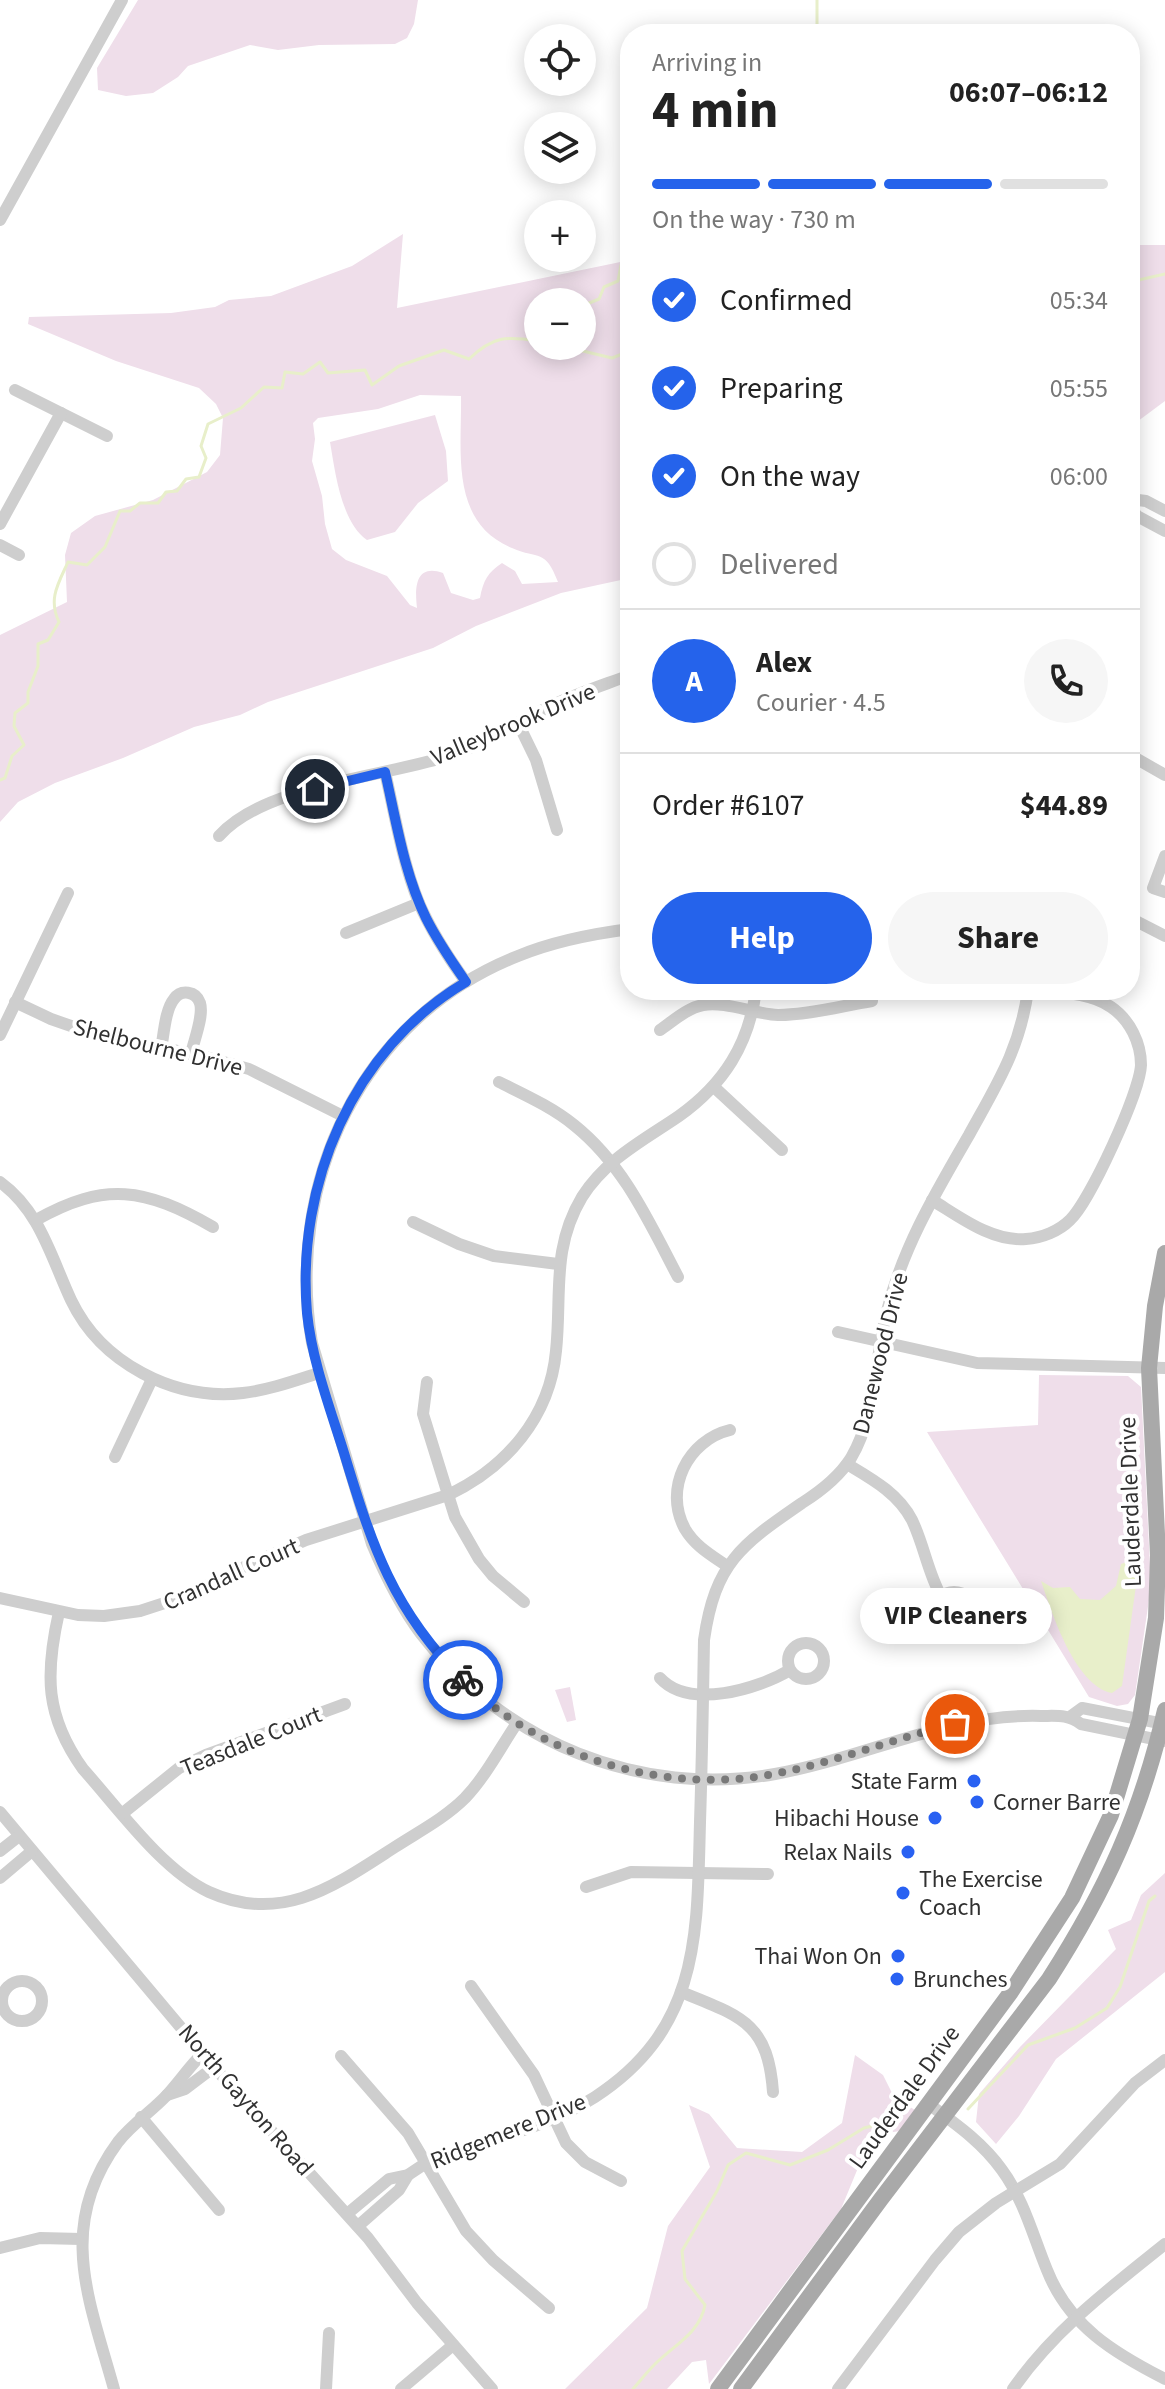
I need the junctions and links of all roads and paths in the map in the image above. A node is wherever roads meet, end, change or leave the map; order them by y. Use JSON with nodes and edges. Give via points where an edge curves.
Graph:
{"nodes":[{"id":1,"x":122,"y":0,"type":"edge"},
{"id":2,"x":0,"y":220,"type":"edge"},
{"id":3,"x":15,"y":390,"type":"dead end"},
{"id":4,"x":61,"y":413,"type":"junction"},
{"id":5,"x":107,"y":436,"type":"dead end"},
{"id":6,"x":1140,"y":500,"type":"edge"},
{"id":7,"x":1165,"y":511,"type":"edge"},
{"id":8,"x":1140,"y":518,"type":"edge"},
{"id":9,"x":0,"y":524,"type":"edge"},
{"id":10,"x":1165,"y":531,"type":"edge"},
{"id":11,"x":0,"y":545,"type":"edge"},
{"id":12,"x":19,"y":555,"type":"dead end"},
{"id":13,"x":620,"y":679,"type":"edge"},
{"id":14,"x":518,"y":723,"type":"junction"},
{"id":15,"x":1140,"y":761,"type":"edge"},
{"id":16,"x":385,"y":772,"type":"junction"},
{"id":17,"x":1165,"y":775,"type":"edge"},
{"id":18,"x":557,"y":830,"type":"dead end"},
{"id":19,"x":219,"y":836,"type":"dead end"},
{"id":20,"x":1165,"y":856,"type":"edge"},
{"id":21,"x":1165,"y":892,"type":"edge"},
{"id":22,"x":68,"y":893,"type":"dead end"},
{"id":23,"x":419,"y":903,"type":"junction"},
{"id":24,"x":1140,"y":923,"type":"edge"},
{"id":25,"x":620,"y":931,"type":"edge"},
{"id":26,"x":346,"y":933,"type":"dead end"},
{"id":27,"x":1165,"y":936,"type":"edge"},
{"id":28,"x":466,"y":982,"type":"junction"},
{"id":29,"x":754,"y":1000,"type":"edge"},
{"id":30,"x":1026,"y":1000,"type":"edge"},
{"id":31,"x":1099,"y":1000,"type":"edge"},
{"id":32,"x":872,"y":1001,"type":"dead end"},
{"id":33,"x":15,"y":1002,"type":"junction"},
{"id":34,"x":751,"y":1013,"type":"junction"},
{"id":35,"x":660,"y":1030,"type":"dead end"},
{"id":36,"x":0,"y":1035,"type":"edge"},
{"id":37,"x":161,"y":1049,"type":"junction"},
{"id":38,"x":191,"y":1054,"type":"junction"},
{"id":39,"x":499,"y":1082,"type":"dead end"},
{"id":40,"x":714,"y":1087,"type":"junction"},
{"id":41,"x":343,"y":1116,"type":"junction"},
{"id":42,"x":782,"y":1150,"type":"dead end"},
{"id":43,"x":611,"y":1162,"type":"junction"},
{"id":44,"x":0,"y":1182,"type":"edge"},
{"id":45,"x":932,"y":1200,"type":"junction"},
{"id":46,"x":36,"y":1220,"type":"junction"},
{"id":47,"x":413,"y":1222,"type":"dead end"},
{"id":48,"x":213,"y":1227,"type":"dead end"},
{"id":49,"x":1165,"y":1253,"type":"edge"},
{"id":50,"x":558,"y":1264,"type":"junction"},
{"id":51,"x":678,"y":1277,"type":"dead end"},
{"id":52,"x":838,"y":1332,"type":"dead end"},
{"id":53,"x":880,"y":1342,"type":"junction"},
{"id":54,"x":1157,"y":1368,"type":"edge"},
{"id":55,"x":319,"y":1373,"type":"junction"},
{"id":56,"x":152,"y":1379,"type":"junction"},
{"id":57,"x":427,"y":1382,"type":"dead end"},
{"id":58,"x":730,"y":1430,"type":"dead end"},
{"id":59,"x":115,"y":1457,"type":"dead end"},
{"id":60,"x":847,"y":1464,"type":"junction"},
{"id":61,"x":448,"y":1495,"type":"junction"},
{"id":62,"x":365,"y":1521,"type":"junction"},
{"id":63,"x":727,"y":1566,"type":"junction"},
{"id":64,"x":941,"y":1596,"type":"dead end"},
{"id":65,"x":0,"y":1598,"type":"edge"},
{"id":66,"x":524,"y":1602,"type":"dead end"},
{"id":67,"x":59,"y":1612,"type":"junction"},
{"id":68,"x":790,"y":1670,"type":"dead end"},
{"id":69,"x":660,"y":1678,"type":"dead end"},
{"id":70,"x":703,"y":1693,"type":"junction"},
{"id":71,"x":345,"y":1704,"type":"dead end"},
{"id":72,"x":517,"y":1723,"type":"junction"},
{"id":73,"x":1138,"y":1727,"type":"junction"},
{"id":74,"x":1163,"y":1728,"type":"edge"},
{"id":75,"x":701,"y":1779,"type":"junction"},
{"id":76,"x":0,"y":1812,"type":"edge"},
{"id":77,"x":123,"y":1813,"type":"junction"},
{"id":78,"x":19,"y":1836,"type":"junction"},
{"id":79,"x":0,"y":1851,"type":"edge"},
{"id":80,"x":32,"y":1851,"type":"junction"},
{"id":81,"x":699,"y":1872,"type":"junction"},
{"id":82,"x":768,"y":1874,"type":"dead end"},
{"id":83,"x":0,"y":1878,"type":"edge"},
{"id":84,"x":586,"y":1887,"type":"dead end"},
{"id":85,"x":471,"y":1986,"type":"dead end"},
{"id":86,"x":681,"y":1992,"type":"junction"},
{"id":87,"x":203,"y":2053,"type":"junction"},
{"id":88,"x":341,"y":2056,"type":"dead end"},
{"id":89,"x":1165,"y":2060,"type":"edge"},
{"id":90,"x":214,"y":2067,"type":"junction"},
{"id":91,"x":773,"y":2092,"type":"dead end"},
{"id":92,"x":167,"y":2095,"type":"junction"},
{"id":93,"x":930,"y":2105,"type":"junction"},
{"id":94,"x":945,"y":2116,"type":"junction"},
{"id":95,"x":141,"y":2117,"type":"junction"},
{"id":96,"x":554,"y":2117,"type":"junction"},
{"id":97,"x":426,"y":2163,"type":"junction"},
{"id":98,"x":408,"y":2175,"type":"junction"},
{"id":99,"x":621,"y":2181,"type":"dead end"},
{"id":100,"x":1015,"y":2192,"type":"junction"},
{"id":101,"x":219,"y":2210,"type":"dead end"},
{"id":102,"x":347,"y":2214,"type":"junction"},
{"id":103,"x":358,"y":2226,"type":"junction"},
{"id":104,"x":81,"y":2239,"type":"junction"},
{"id":105,"x":1165,"y":2244,"type":"edge"},
{"id":106,"x":0,"y":2248,"type":"edge"},
{"id":107,"x":549,"y":2308,"type":"dead end"},
{"id":108,"x":1076,"y":2318,"type":"junction"},
{"id":109,"x":329,"y":2333,"type":"dead end"},
{"id":110,"x":453,"y":2345,"type":"junction"},
{"id":111,"x":1165,"y":2379,"type":"edge"},
{"id":112,"x":114,"y":2389,"type":"edge"},
{"id":113,"x":326,"y":2389,"type":"edge"},
{"id":114,"x":401,"y":2389,"type":"edge"},
{"id":115,"x":492,"y":2389,"type":"edge"},
{"id":116,"x":718,"y":2389,"type":"edge"},
{"id":117,"x":741,"y":2389,"type":"edge"},
{"id":118,"x":838,"y":2389,"type":"edge"},
{"id":119,"x":1013,"y":2389,"type":"edge"}],
"edges":[{"from":1,"to":2,"type":"street"},
{"from":3,"to":4,"type":"street"},
{"from":4,"to":5,"type":"street"},
{"from":4,"to":9,"type":"street"},
{"from":6,"to":7,"type":"street"},
{"from":8,"to":10,"type":"street"},
{"from":11,"to":12,"type":"street"},
{"from":13,"to":14,"type":"street","name":"Valleybrook Drive"},
{"from":14,"to":16,"type":"street","name":"Valleybrook Drive","via":[[455,753]]},
{"from":14,"to":18,"type":"street","via":[[536,760]]},
{"from":15,"to":17,"type":"street"},
{"from":16,"to":19,"type":"street","name":"Valleybrook Drive","via":[[246,813]]},
{"from":16,"to":23,"type":"street"},
{"from":20,"to":21,"type":"street","via":[[1153,888]]},
{"from":22,"to":33,"type":"street"},
{"from":23,"to":26,"type":"street"},
{"from":23,"to":28,"type":"street"},
{"from":24,"to":27,"type":"street"},
{"from":25,"to":28,"type":"street","via":[[546,945]]},
{"from":28,"to":41,"type":"street","via":[[404,1032],[370,1072]]},
{"from":29,"to":34,"type":"street","name":"Crandall Court"},
{"from":30,"to":45,"type":"street","name":"Danewood Drive","via":[[1007,1067]]},
{"from":31,"to":45,"type":"street","via":[[1133,1031],[1141,1063],[1136,1089],[1081,1207],[1050,1233],[1028,1239],[987,1232]]},
{"from":32,"to":34,"type":"street","via":[[796,1014]]},
{"from":33,"to":36,"type":"street"},
{"from":33,"to":37,"type":"street","name":"Shelbourne Drive","via":[[77,1029]]},
{"from":34,"to":35,"type":"street","via":[[704,1005]]},
{"from":34,"to":40,"type":"street","name":"Crandall Court","via":[[744,1041]]},
{"from":37,"to":38,"type":"street","name":"Shelbourne Drive"},
{"from":37,"to":38,"type":"street","via":[[173,1000],[189,993],[201,1006]]},
{"from":38,"to":41,"type":"street","name":"Shelbourne Drive","via":[[249,1069]]},
{"from":39,"to":43,"type":"street","via":[[566,1119]]},
{"from":40,"to":42,"type":"street"},
{"from":40,"to":43,"type":"street","name":"Crandall Court"},
{"from":41,"to":55,"type":"street","via":[[317,1182],[306,1255],[307,1315]]},
{"from":43,"to":50,"type":"street","name":"Crandall Court","via":[[576,1209]]},
{"from":43,"to":51,"type":"street","via":[[643,1208]]},
{"from":44,"to":46,"type":"street"},
{"from":45,"to":53,"type":"street","name":"Danewood Drive","via":[[906,1251]]},
{"from":46,"to":48,"type":"street","via":[[80,1199],[123,1194],[170,1205]]},
{"from":46,"to":56,"type":"street","via":[[73,1303],[94,1335]]},
{"from":47,"to":50,"type":"street","via":[[494,1256]]},
{"from":49,"to":54,"type":"main road","name":"Lauderdale Drive","via":[[1155,1306]]},
{"from":50,"to":61,"type":"street","name":"Crandall Court","via":[[556,1352],[540,1407],[504,1458]]},
{"from":52,"to":53,"type":"street"},
{"from":53,"to":54,"type":"street","via":[[977,1363]]},
{"from":53,"to":60,"type":"street","name":"Danewood Drive","via":[[866,1422]]},
{"from":54,"to":73,"type":"main road","name":"Lauderdale Drive","via":[[1158,1593]]},
{"from":55,"to":56,"type":"street","via":[[235,1394],[192,1391]]},
{"from":55,"to":62,"type":"street"},
{"from":56,"to":59,"type":"street"},
{"from":57,"to":61,"type":"street","via":[[423,1414]]},
{"from":58,"to":63,"type":"street","via":[[709,1438],[688,1460],[677,1494],[687,1532]]},
{"from":60,"to":63,"type":"street","name":"Danewood Drive","via":[[825,1487],[747,1543]]},
{"from":60,"to":64,"type":"street","via":[[903,1506]]},
{"from":61,"to":62,"type":"street","name":"Crandall Court"},
{"from":61,"to":66,"type":"street","via":[[479,1559]]},
{"from":62,"to":67,"type":"street","name":"Crandall Court","via":[[271,1554],[161,1606],[104,1616]]},
{"from":62,"to":72,"type":"street","via":[[385,1574],[421,1634],[467,1684]]},
{"from":63,"to":70,"type":"street","name":"Danewood Drive","via":[[708,1615]]},
{"from":65,"to":67,"type":"street","name":"Crandall Court"},
{"from":67,"to":77,"type":"street","via":[[49,1667],[56,1718],[71,1752]]},
{"from":68,"to":70,"type":"street","via":[[749,1690]]},
{"from":69,"to":70,"type":"street","via":[[677,1691]]},
{"from":70,"to":75,"type":"street","name":"Danewood Drive"},
{"from":71,"to":77,"type":"street","name":"Teasdale Court","via":[[192,1762]]},
{"from":72,"to":75,"type":"street","via":[[611,1765]]},
{"from":72,"to":77,"type":"street","via":[[475,1787],[445,1815],[336,1885],[294,1901],[242,1902],[210,1892],[178,1872]]},
{"from":73,"to":74,"type":"street"},
{"from":73,"to":75,"type":"street","via":[[1082,1708],[1071,1716],[1017,1715],[975,1720],[776,1774]]},
{"from":73,"to":93,"type":"main road","name":"Lauderdale Drive","via":[[1111,1815],[1072,1898]]},
{"from":74,"to":94,"type":"main road","name":"Lauderdale Drive","via":[[1129,1832],[1093,1909],[1049,1979]]},
{"from":75,"to":81,"type":"street","name":"Ridgemere Drive"},
{"from":76,"to":78,"type":"street","name":"North Gayton Road"},
{"from":78,"to":79,"type":"street"},
{"from":78,"to":80,"type":"street","name":"North Gayton Road"},
{"from":80,"to":83,"type":"street"},
{"from":80,"to":87,"type":"street","name":"North Gayton Road"},
{"from":81,"to":82,"type":"street"},
{"from":81,"to":84,"type":"street","via":[[631,1872]]},
{"from":81,"to":86,"type":"street","name":"Ridgemere Drive","via":[[695,1940]]},
{"from":85,"to":96,"type":"street","via":[[534,2075]]},
{"from":86,"to":91,"type":"street","via":[[747,2023],[769,2058]]},
{"from":86,"to":96,"type":"street","name":"Ridgemere Drive","via":[[665,2025],[632,2066],[597,2095]]},
{"from":87,"to":90,"type":"street","name":"North Gayton Road"},
{"from":87,"to":92,"type":"street"},
{"from":88,"to":97,"type":"street","via":[[408,2133]]},
{"from":89,"to":100,"type":"street","via":[[1135,2083],[1060,2164]]},
{"from":90,"to":92,"type":"street","via":[[185,2089]]},
{"from":90,"to":102,"type":"street","name":"North Gayton Road"},
{"from":92,"to":95,"type":"street"},
{"from":93,"to":94,"type":"street"},
{"from":93,"to":116,"type":"main road","name":"Lauderdale Drive"},
{"from":94,"to":100,"type":"street","via":[[993,2158]]},
{"from":94,"to":117,"type":"main road","name":"Lauderdale Drive"},
{"from":95,"to":101,"type":"street"},
{"from":95,"to":104,"type":"street","via":[[99,2172]]},
{"from":96,"to":97,"type":"street","name":"Ridgemere Drive"},
{"from":96,"to":99,"type":"street","via":[[574,2153]]},
{"from":97,"to":98,"type":"street","name":"Ridgemere Drive"},
{"from":97,"to":107,"type":"street","via":[[466,2231]]},
{"from":98,"to":102,"type":"street","name":"Ridgemere Drive","via":[[389,2179]]},
{"from":98,"to":103,"type":"street","name":"Ridgemere Drive","via":[[399,2190]]},
{"from":100,"to":108,"type":"street","via":[[1052,2284]]},
{"from":100,"to":118,"type":"street","via":[[959,2232]]},
{"from":102,"to":103,"type":"street","name":"North Gayton Road"},
{"from":103,"to":110,"type":"street","name":"North Gayton Road"},
{"from":104,"to":106,"type":"street","via":[[40,2238]]},
{"from":104,"to":112,"type":"street","via":[[88,2294]]},
{"from":105,"to":108,"type":"street"},
{"from":108,"to":111,"type":"street","via":[[1101,2343]]},
{"from":108,"to":119,"type":"street","via":[[1042,2350]]},
{"from":109,"to":113,"type":"street"},
{"from":110,"to":114,"type":"street"},
{"from":110,"to":115,"type":"street","name":"North Gayton Road"}]}
